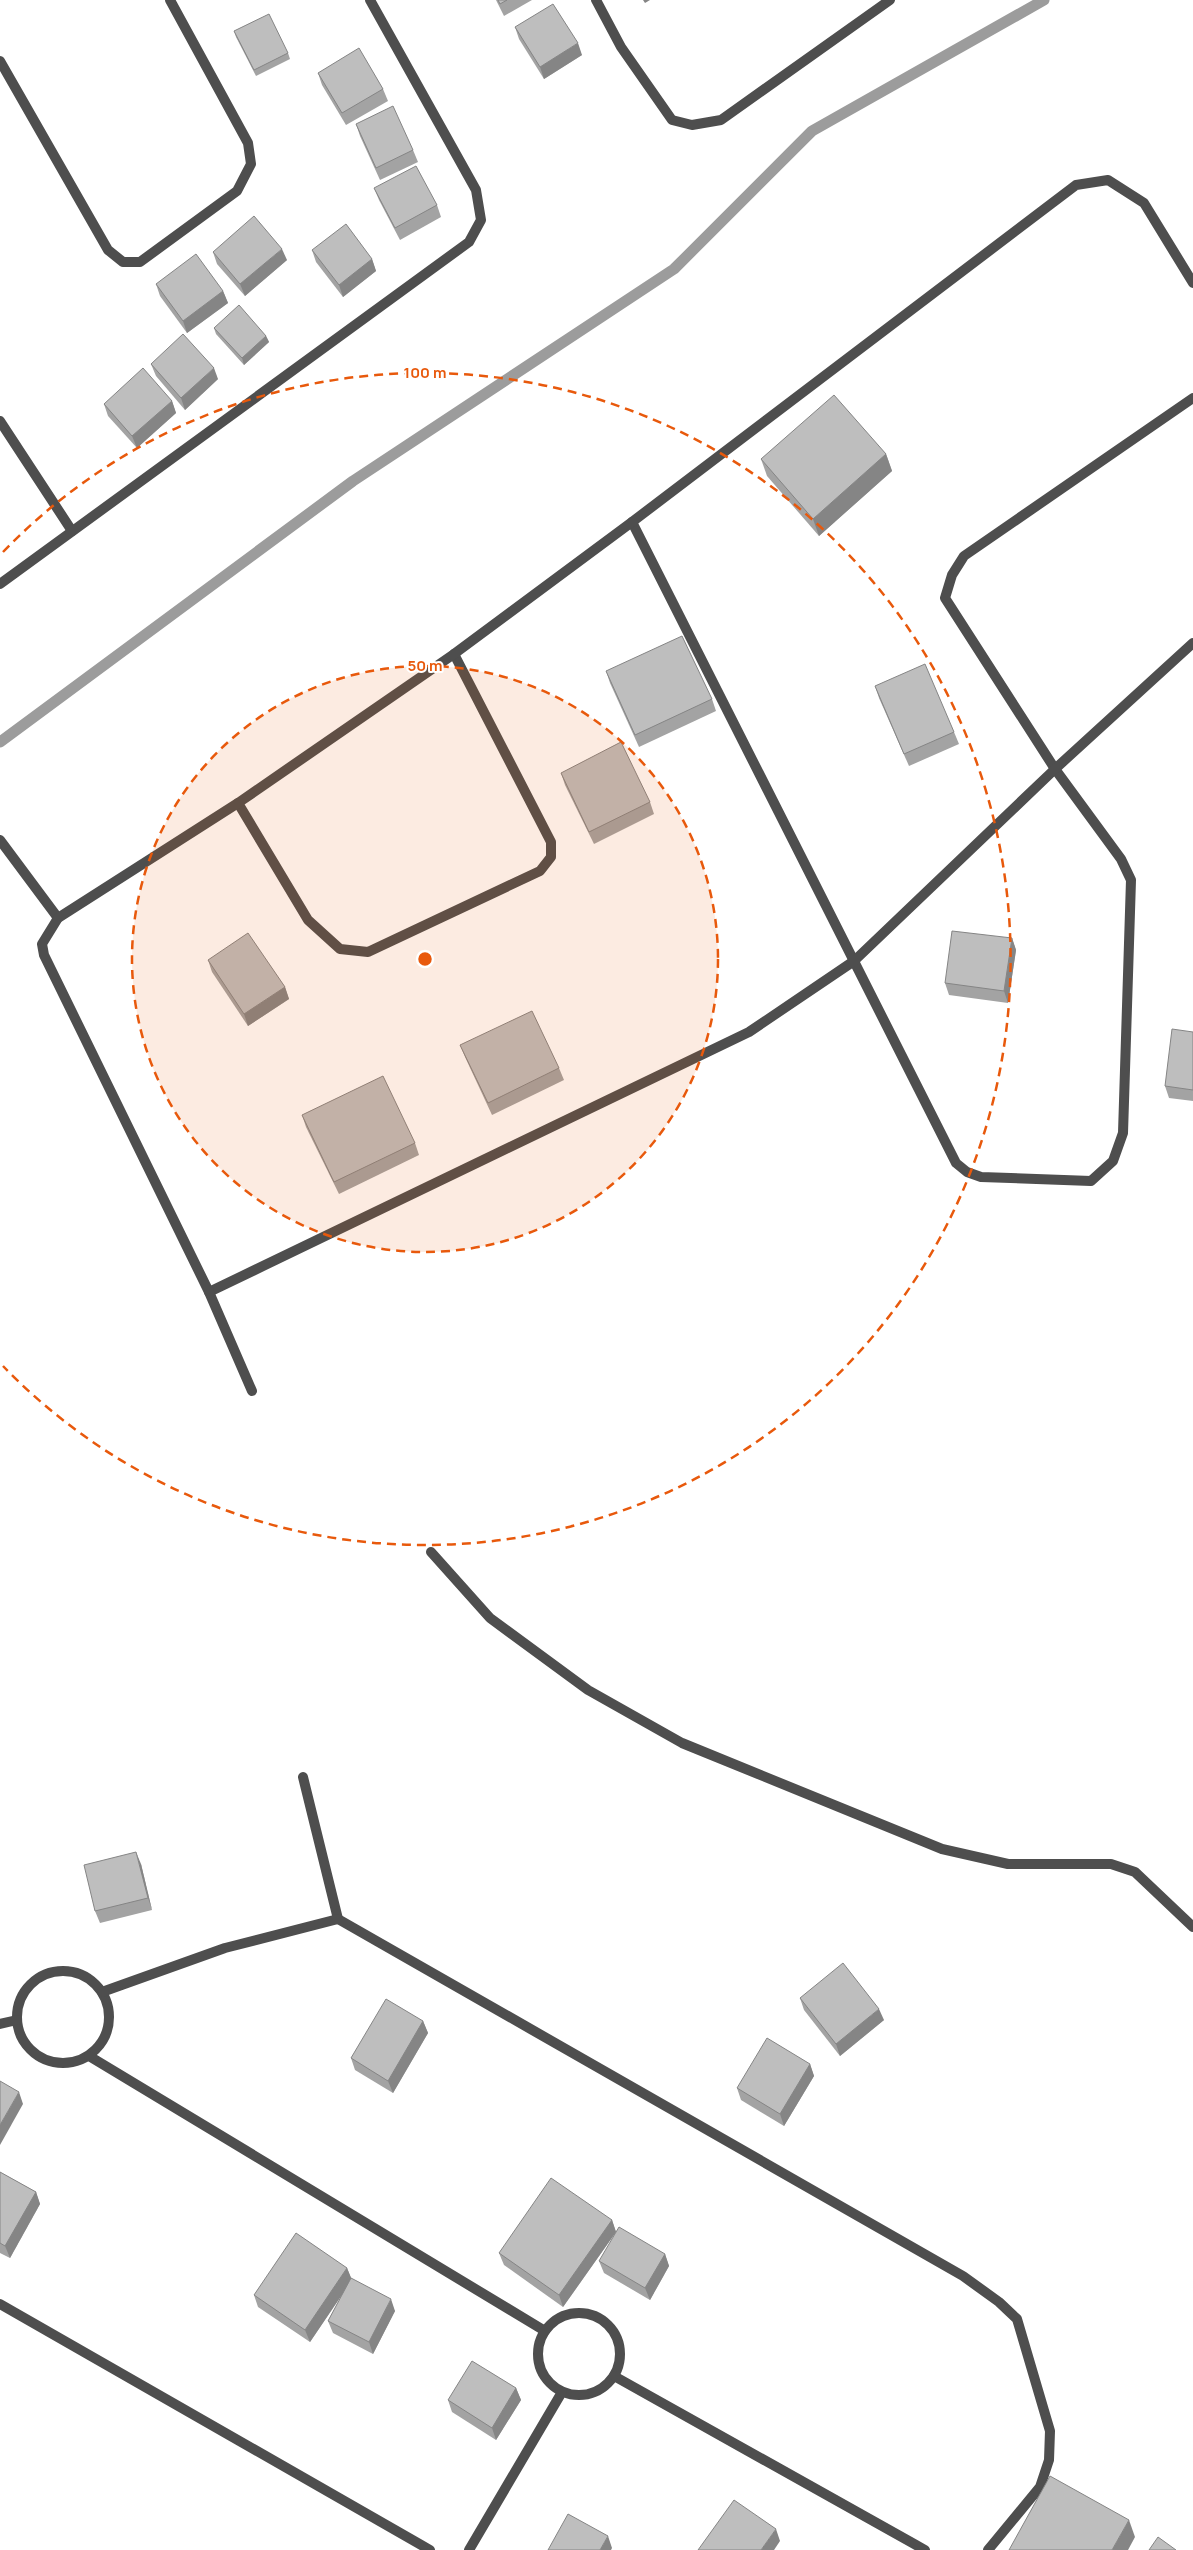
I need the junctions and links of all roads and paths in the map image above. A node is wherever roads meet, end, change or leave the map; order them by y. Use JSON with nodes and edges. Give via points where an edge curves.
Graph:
{"nodes":[{"id":1,"x":170,"y":0,"type":"edge"},
{"id":2,"x":370,"y":0,"type":"edge"},
{"id":3,"x":596,"y":0,"type":"edge"},
{"id":4,"x":890,"y":0,"type":"edge"},
{"id":5,"x":0,"y":61,"type":"edge"},
{"id":6,"x":1193,"y":283,"type":"edge"},
{"id":7,"x":1193,"y":398,"type":"edge"},
{"id":8,"x":0,"y":421,"type":"edge"},
{"id":9,"x":632,"y":522,"type":"junction"},
{"id":10,"x":72,"y":531,"type":"junction"},
{"id":11,"x":0,"y":584,"type":"edge"},
{"id":12,"x":1193,"y":643,"type":"edge"},
{"id":13,"x":454,"y":654,"type":"junction"},
{"id":14,"x":1055,"y":769,"type":"junction"},
{"id":15,"x":238,"y":803,"type":"junction"},
{"id":16,"x":0,"y":840,"type":"edge"},
{"id":17,"x":58,"y":918,"type":"junction"},
{"id":18,"x":854,"y":961,"type":"junction"},
{"id":19,"x":210,"y":1292,"type":"junction"},
{"id":20,"x":252,"y":1392,"type":"dead end"},
{"id":21,"x":431,"y":1552,"type":"dead end"},
{"id":22,"x":303,"y":1777,"type":"dead end"},
{"id":23,"x":338,"y":1919,"type":"junction"},
{"id":24,"x":1193,"y":1927,"type":"edge"},
{"id":25,"x":102,"y":1992,"type":"junction"},
{"id":26,"x":17,"y":2020,"type":"junction"},
{"id":27,"x":0,"y":2024,"type":"edge"},
{"id":28,"x":89,"y":2056,"type":"junction"},
{"id":29,"x":0,"y":2304,"type":"edge"},
{"id":30,"x":545,"y":2331,"type":"junction"},
{"id":31,"x":614,"y":2376,"type":"junction"},
{"id":32,"x":562,"y":2392,"type":"junction"},
{"id":33,"x":430,"y":2550,"type":"edge"},
{"id":34,"x":469,"y":2550,"type":"edge"},
{"id":35,"x":925,"y":2550,"type":"edge"},
{"id":36,"x":988,"y":2550,"type":"edge"}],
"edges":[{"from":1,"to":5,"type":"street","via":[[248,142],[251,164],[237,191],[140,262],[123,262],[108,250]]},
{"from":2,"to":10,"type":"street","via":[[476,190],[481,220],[473,235],[461,248]]},
{"from":3,"to":4,"type":"street","via":[[621,46],[672,120],[692,125],[721,120]]},
{"from":6,"to":9,"type":"street","via":[[1144,203],[1108,180],[1076,185]]},
{"from":7,"to":14,"type":"street","via":[[964,556],[952,575],[945,598]]},
{"from":8,"to":10,"type":"street"},
{"from":9,"to":13,"type":"street"},
{"from":9,"to":18,"type":"street"},
{"from":10,"to":11,"type":"street"},
{"from":12,"to":14,"type":"street"},
{"from":13,"to":15,"type":"street"},
{"from":13,"to":15,"type":"street","via":[[551,842],[551,857],[540,872],[368,952],[340,949],[308,920]]},
{"from":14,"to":18,"type":"street"},
{"from":14,"to":18,"type":"street","via":[[1121,859],[1131,880],[1123,1133],[1113,1161],[1091,1181],[981,1177],[967,1172],[956,1163]]},
{"from":15,"to":17,"type":"street"},
{"from":16,"to":17,"type":"street"},
{"from":17,"to":19,"type":"street","via":[[42,944],[44,955]]},
{"from":18,"to":19,"type":"street","via":[[749,1032]]},
{"from":19,"to":20,"type":"street"},
{"from":21,"to":24,"type":"street","via":[[490,1618],[588,1690],[682,1742],[942,1849],[1008,1864],[1111,1864],[1134,1872]]},
{"from":22,"to":23,"type":"street"},
{"from":23,"to":25,"type":"street","via":[[225,1948]]},
{"from":23,"to":36,"type":"street","via":[[963,2276],[1017,2319],[1050,2431],[1049,2460],[1040,2487]]},
{"from":25,"to":26,"type":"street","via":[[92,1980],[78,1974],[64,1970],[49,1973],[25,1991]]},
{"from":25,"to":28,"type":"street","via":[[108,2004],[108,2026],[100,2046]]},
{"from":26,"to":27,"type":"street"},
{"from":26,"to":28,"type":"street","via":[[27,2046],[37,2055],[63,2064]]},
{"from":28,"to":30,"type":"street"},
{"from":29,"to":33,"type":"street"},
{"from":30,"to":31,"type":"street","via":[[567,2315],[595,2316],[616,2336],[620,2349]]},
{"from":30,"to":32,"type":"street","via":[[539,2344],[538,2359],[550,2384]]},
{"from":31,"to":32,"type":"street","via":[[596,2392],[585,2395]]},
{"from":31,"to":35,"type":"street"},
{"from":32,"to":34,"type":"street"}]}
